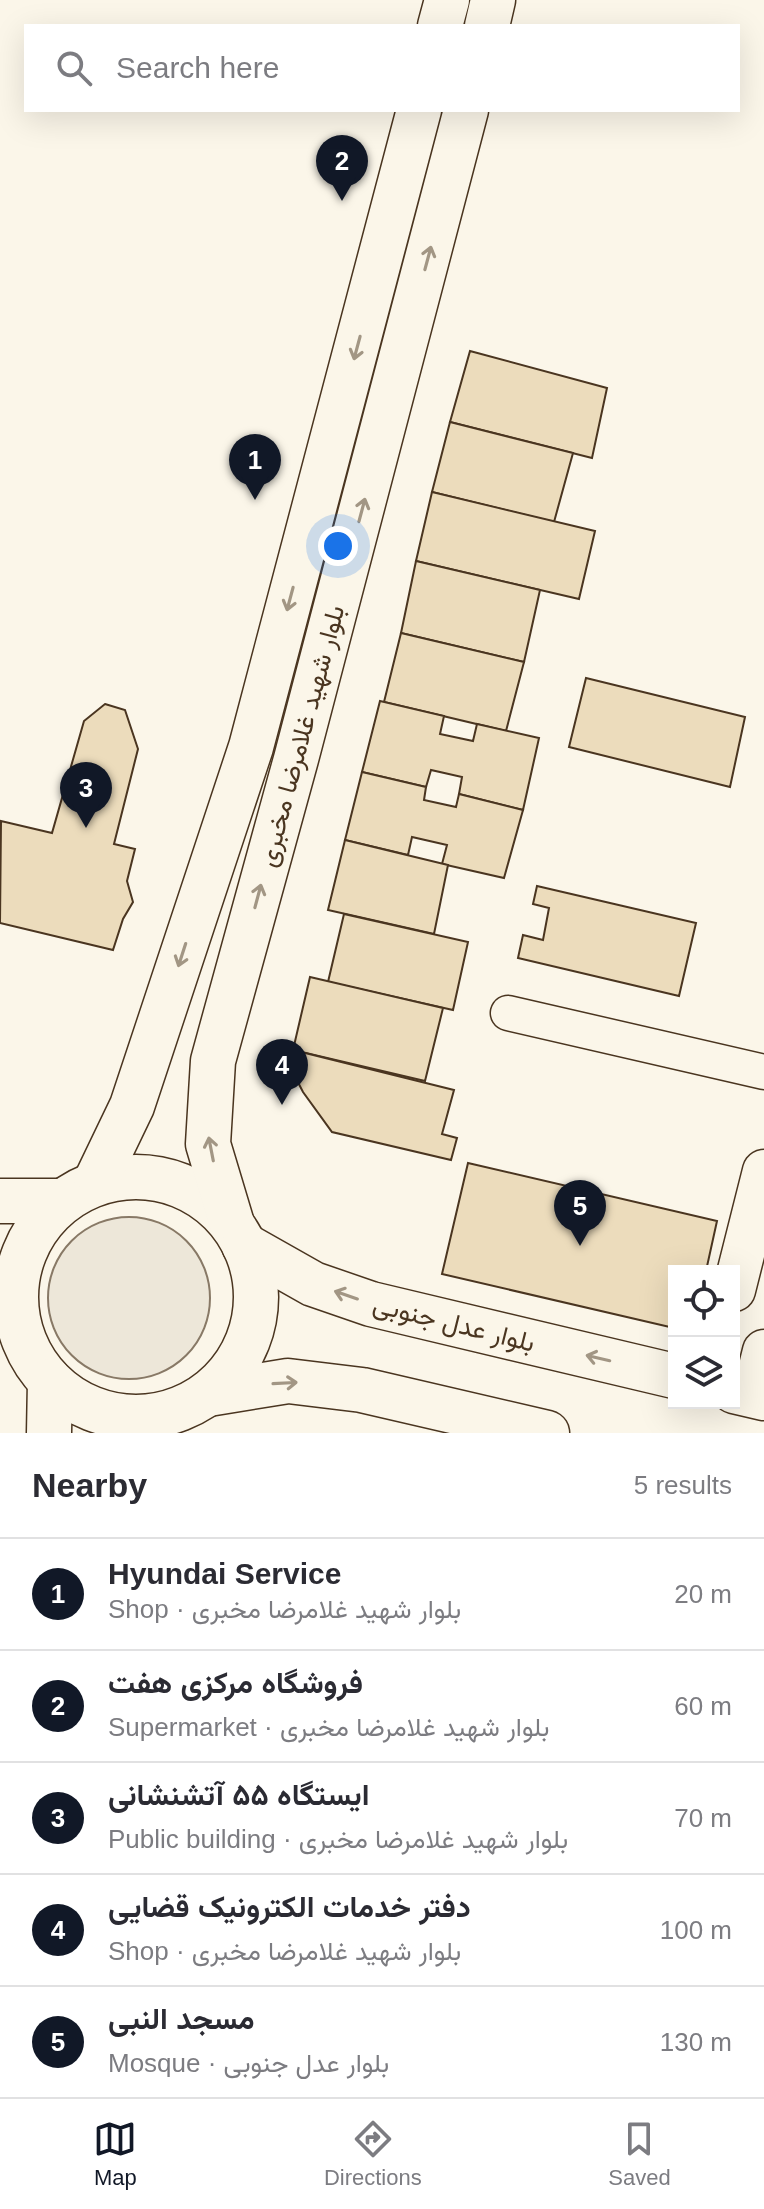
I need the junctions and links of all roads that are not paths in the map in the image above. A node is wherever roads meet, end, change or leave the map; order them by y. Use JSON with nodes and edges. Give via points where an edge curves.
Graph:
{"nodes":[{"id":1,"x":447,"y":0,"type":"edge"},
{"id":2,"x":493,"y":0,"type":"edge"},
{"id":3,"x":441,"y":24,"type":"edge"},
{"id":4,"x":487,"y":24,"type":"edge"},
{"id":5,"x":419,"y":112,"type":"edge"},
{"id":6,"x":466,"y":112,"type":"edge"},
{"id":7,"x":408,"y":156,"type":"junction"},
{"id":8,"x":453,"y":166,"type":"junction"},
{"id":9,"x":251,"y":747,"type":"junction"},
{"id":10,"x":296,"y":759,"type":"junction"},
{"id":11,"x":508,"y":1013,"type":"dead end"},
{"id":12,"x":764,"y":1072,"type":"edge"},
{"id":13,"x":764,"y":1171,"type":"edge"},
{"id":14,"x":79,"y":1192,"type":"junction"},
{"id":15,"x":0,"y":1201,"type":"edge"},
{"id":16,"x":238,"y":1235,"type":"junction"},
{"id":17,"x":740,"y":1266,"type":"edge"},
{"id":18,"x":764,"y":1351,"type":"edge"},
{"id":19,"x":26,"y":1352,"type":"edge"},
{"id":20,"x":668,"y":1375,"type":"edge"},
{"id":21,"x":750,"y":1394,"type":"edge"},
{"id":22,"x":184,"y":1412,"type":"edge"},
{"id":23,"x":453,"y":1422,"type":"edge"},
{"id":24,"x":49,"y":1433,"type":"edge"},
{"id":25,"x":547,"y":1433,"type":"edge"}],
"edges":[{"from":1,"to":3,"type":"main road"},
{"from":2,"to":4,"type":"main road"},
{"from":5,"to":7,"type":"main road","name":"بلوار شهید غلامرضا مخبری"},
{"from":6,"to":8,"type":"main road","name":"بلوار شهید غلامرضا مخبری"},
{"from":7,"to":8,"type":"main road"},
{"from":7,"to":9,"type":"main road","name":"بلوار شهید غلامرضا مخبری","one_way":true},
{"from":10,"to":8,"type":"main road","name":"بلوار شهید غلامرضا مخبری","one_way":true},
{"from":9,"to":10,"type":"main road"},
{"from":9,"to":14,"type":"main road","name":"بلوار شهید غلامرضا مخبری","one_way":true,"via":[[132,1106]]},
{"from":16,"to":10,"type":"main road","name":"بلوار شهید غلامرضا مخبری","one_way":true,"via":[[208,1144],[213,1061]]},
{"from":11,"to":12,"type":"street"},
{"from":13,"to":17,"type":"street"},
{"from":14,"to":15,"type":"main road"},
{"from":14,"to":16,"type":"main road","via":[[125,1177],[170,1182],[211,1202]]},
{"from":14,"to":19,"type":"main road","via":[[35,1232],[19,1269],[16,1310]]},
{"from":20,"to":16,"type":"main road","name":"بلوار عدل جنوبی","one_way":true,"via":[[371,1304],[313,1284]]},
{"from":16,"to":22,"type":"main road","via":[[255,1277],[256,1310],[248,1342],[231,1371]]},
{"from":18,"to":21,"type":"street"},
{"from":19,"to":22,"type":"main road","via":[[78,1403],[111,1416]]},
{"from":19,"to":24,"type":"main road"},
{"from":22,"to":23,"type":"main road","one_way":true,"via":[[288,1381],[362,1390]]},
{"from":23,"to":25,"type":"main road"}]}
